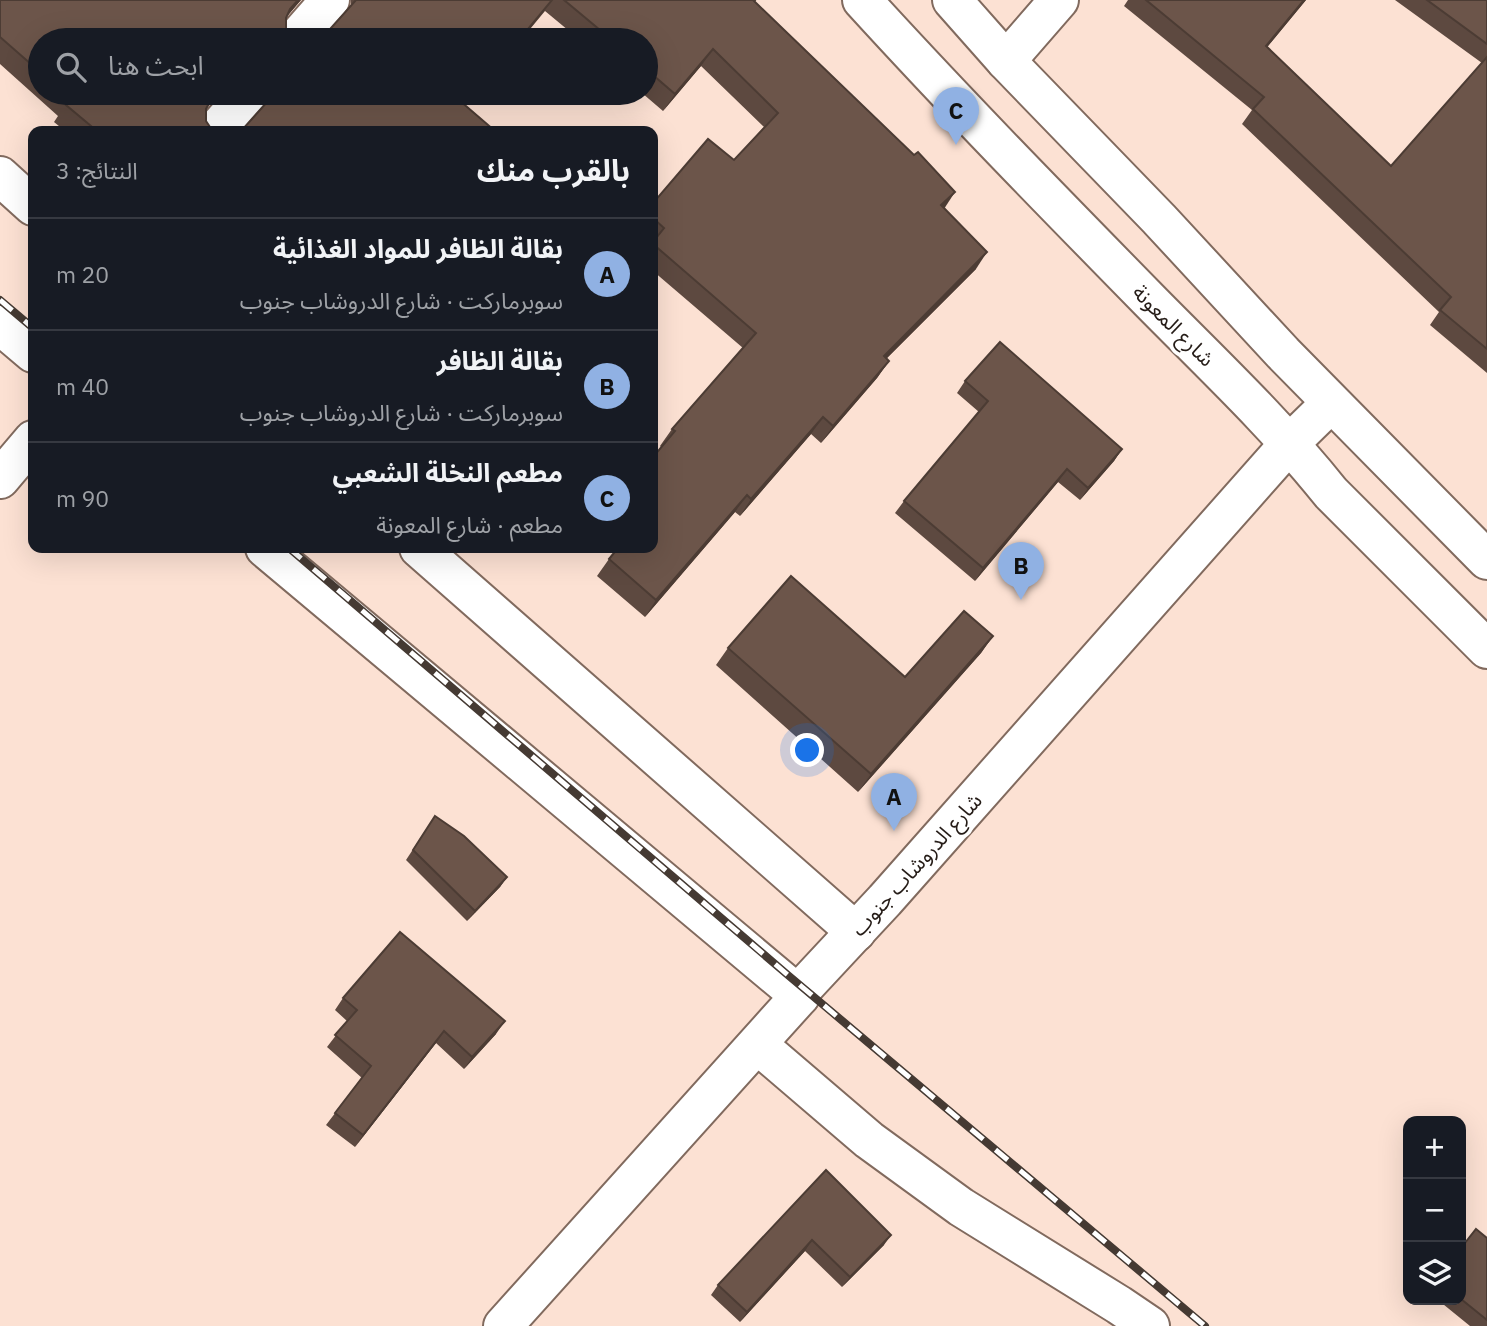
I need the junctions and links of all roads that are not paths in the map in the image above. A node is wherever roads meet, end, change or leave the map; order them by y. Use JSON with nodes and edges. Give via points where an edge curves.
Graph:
{"nodes":[{"id":1,"x":330,"y":0,"type":"edge"},
{"id":2,"x":862,"y":0,"type":"edge"},
{"id":3,"x":952,"y":0,"type":"edge"},
{"id":4,"x":1059,"y":0,"type":"edge"},
{"id":5,"x":306,"y":28,"type":"edge"},
{"id":6,"x":1006,"y":61,"type":"junction"},
{"id":7,"x":238,"y":105,"type":"edge"},
{"id":8,"x":219,"y":126,"type":"edge"},
{"id":9,"x":0,"y":176,"type":"edge"},
{"id":10,"x":28,"y":201,"type":"edge"},
{"id":11,"x":0,"y":326,"type":"edge"},
{"id":12,"x":28,"y":349,"type":"edge"},
{"id":13,"x":1331,"y":403,"type":"junction"},
{"id":14,"x":1289,"y":444,"type":"junction"},
{"id":15,"x":28,"y":446,"type":"edge"},
{"id":16,"x":0,"y":479,"type":"edge"},
{"id":17,"x":271,"y":553,"type":"edge"},
{"id":18,"x":425,"y":553,"type":"edge"},
{"id":19,"x":1487,"y":560,"type":"edge"},
{"id":20,"x":1487,"y":649,"type":"edge"},
{"id":21,"x":856,"y":932,"type":"junction"},
{"id":22,"x":800,"y":996,"type":"junction"},
{"id":23,"x":758,"y":1045,"type":"junction"},
{"id":24,"x":503,"y":1326,"type":"edge"},
{"id":25,"x":1150,"y":1326,"type":"edge"}],
"edges":[{"from":1,"to":5,"type":"main road"},
{"from":2,"to":14,"type":"main road","name":"شارع المعونة","via":[[960,107]]},
{"from":3,"to":6,"type":"main road"},
{"from":4,"to":6,"type":"main road"},
{"from":6,"to":13,"type":"main road"},
{"from":7,"to":8,"type":"main road"},
{"from":9,"to":10,"type":"main road"},
{"from":11,"to":12,"type":"main road"},
{"from":13,"to":14,"type":"main road","name":"شارع الدروشاب جنوب"},
{"from":13,"to":19,"type":"main road"},
{"from":14,"to":20,"type":"main road","name":"شارع المعونة","via":[[1331,493]]},
{"from":14,"to":21,"type":"main road","name":"شارع الدروشاب جنوب"},
{"from":15,"to":16,"type":"main road"},
{"from":17,"to":22,"type":"main road"},
{"from":18,"to":21,"type":"main road"},
{"from":21,"to":22,"type":"main road","name":"شارع الدروشاب جنوب"},
{"from":22,"to":23,"type":"main road","name":"شارع الدروشاب جنوب"},
{"from":23,"to":24,"type":"main road","name":"شارع الدروشاب جنوب"},
{"from":23,"to":25,"type":"main road","via":[[869,1140],[961,1207]]}]}
